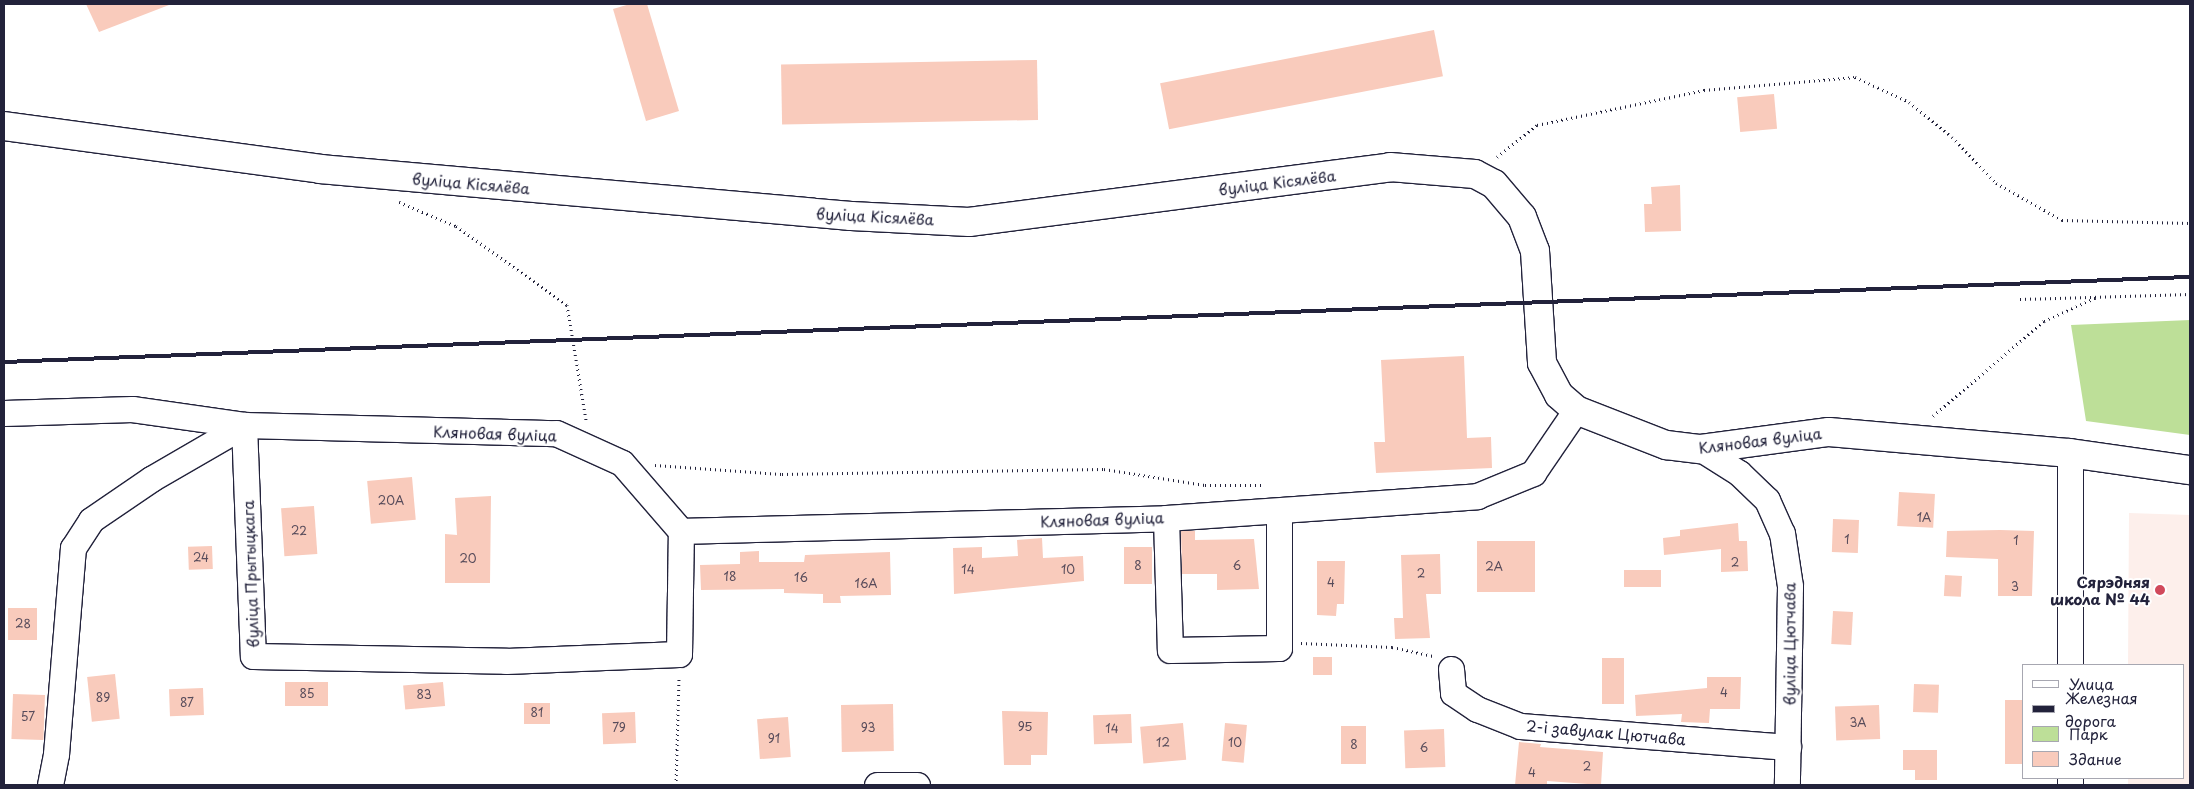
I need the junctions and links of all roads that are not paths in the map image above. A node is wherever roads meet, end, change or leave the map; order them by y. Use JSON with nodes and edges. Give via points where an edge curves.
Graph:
{"nodes":[{"id":1,"x":4,"y":126,"type":"edge"},
{"id":2,"x":1576,"y":410,"type":"junction"},
{"id":3,"x":4,"y":413,"type":"edge"},
{"id":4,"x":244,"y":425,"type":"junction"},
{"id":5,"x":1702,"y":449,"type":"junction"},
{"id":6,"x":2070,"y":453,"type":"junction"},
{"id":7,"x":2190,"y":470,"type":"edge"},
{"id":8,"x":1279,"y":512,"type":"junction"},
{"id":9,"x":1166,"y":518,"type":"junction"},
{"id":10,"x":681,"y":531,"type":"junction"},
{"id":11,"x":2070,"y":664,"type":"edge"},
{"id":12,"x":1451,"y":669,"type":"road end"},
{"id":13,"x":1788,"y":747,"type":"junction"},
{"id":14,"x":50,"y":785,"type":"edge"},
{"id":15,"x":877,"y":785,"type":"edge"},
{"id":16,"x":917,"y":785,"type":"edge"},
{"id":17,"x":1787,"y":785,"type":"edge"}],
"edges":[{"from":1,"to":2,"type":"street","name":"вуліца Кісялёва","via":[[320,169],[851,216],[969,222],[1390,167],[1475,174],[1494,184],[1522,217],[1535,250],[1542,362],[1559,395]]},
{"from":2,"to":5,"type":"street","name":"Кляновая вуліца","via":[[1666,446]]},
{"from":2,"to":8,"type":"street","name":"Кляновая вуліца","via":[[1533,473],[1478,496]]},
{"from":3,"to":4,"type":"street","name":"Кляновая вуліца","via":[[132,408]]},
{"from":4,"to":10,"type":"street","name":"Кляновая вуліца","via":[[556,433],[622,463]]},
{"from":4,"to":10,"type":"street","name":"вуліца Прытыцкага","via":[[253,656],[506,661],[679,654]]},
{"from":4,"to":14,"type":"street","via":[[151,479],[92,520],[73,548],[56,754]]},
{"from":5,"to":6,"type":"street","name":"Кляновая вуліца","via":[[1829,432]]},
{"from":5,"to":13,"type":"street","name":"вуліца Цютчава","via":[[1740,473],[1768,500],[1782,533],[1790,586]]},
{"from":6,"to":7,"type":"street","name":"Кляновая вуліца"},
{"from":6,"to":11,"type":"street"},
{"from":8,"to":9,"type":"street","name":"Кляновая вуліца"},
{"from":8,"to":9,"type":"street","via":[[1279,648],[1170,650]]},
{"from":9,"to":10,"type":"street","name":"Кляновая вуліца"},
{"from":12,"to":13,"type":"street","name":"2-і завулак Цютчава","via":[[1454,693],[1477,709],[1520,726]]},
{"from":13,"to":17,"type":"street","name":"вуліца Цютчава"},
{"from":15,"to":16,"type":"street"}]}
